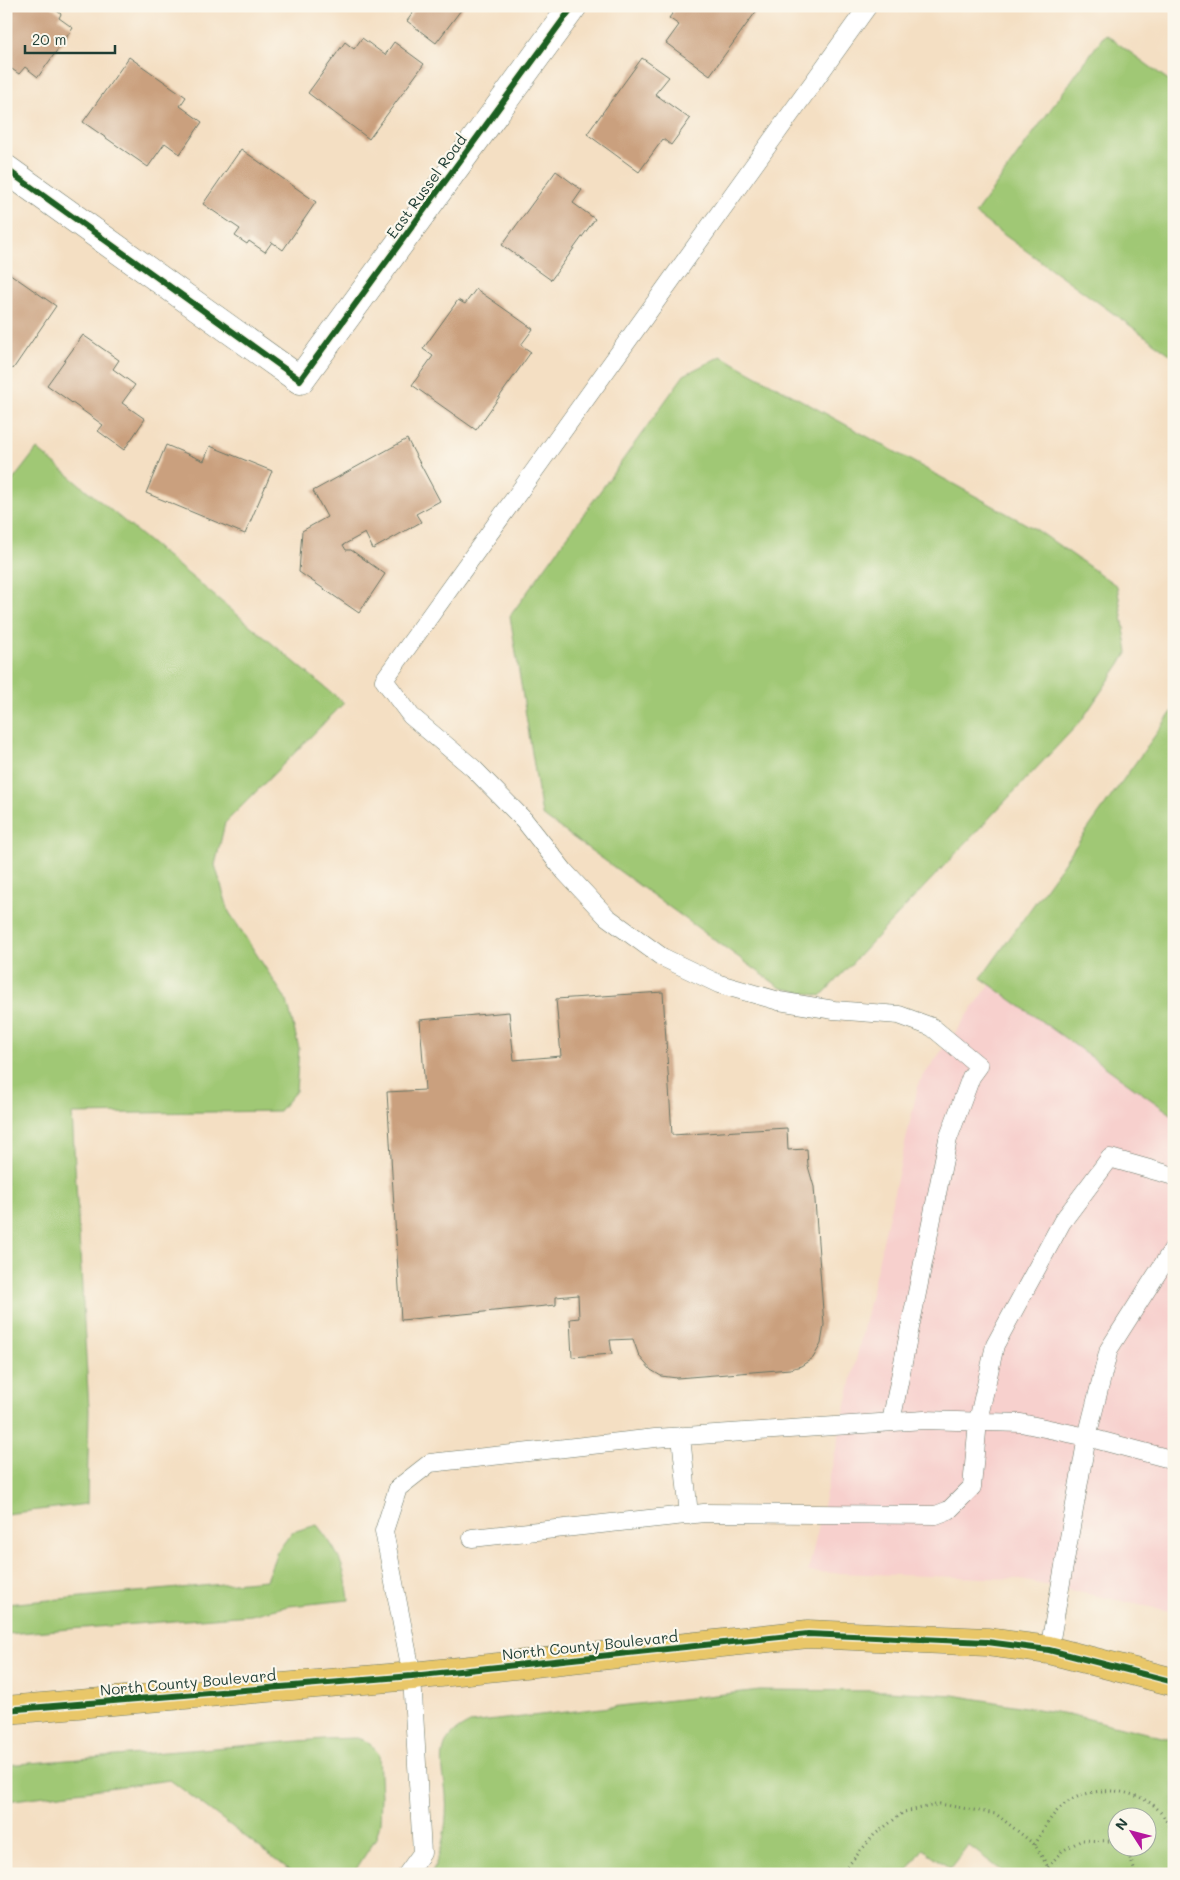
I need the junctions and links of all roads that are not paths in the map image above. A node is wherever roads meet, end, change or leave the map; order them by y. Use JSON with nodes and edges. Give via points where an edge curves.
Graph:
{"nodes":[{"id":1,"x":572,"y":6,"type":"edge"},
{"id":2,"x":868,"y":6,"type":"edge"},
{"id":3,"x":6,"y":169,"type":"edge"},
{"id":4,"x":1174,"y":1176,"type":"edge"},
{"id":5,"x":1174,"y":1247,"type":"edge"},
{"id":6,"x":978,"y":1421,"type":"junction"},
{"id":7,"x":891,"y":1422,"type":"junction"},
{"id":8,"x":681,"y":1436,"type":"junction"},
{"id":9,"x":1087,"y":1437,"type":"junction"},
{"id":10,"x":1174,"y":1460,"type":"edge"},
{"id":11,"x":689,"y":1515,"type":"junction"},
{"id":12,"x":472,"y":1538,"type":"dead end"},
{"id":13,"x":1049,"y":1650,"type":"junction"},
{"id":14,"x":412,"y":1676,"type":"junction"},
{"id":15,"x":1174,"y":1682,"type":"edge"},
{"id":16,"x":6,"y":1710,"type":"edge"},
{"id":17,"x":407,"y":1874,"type":"edge"}],
"edges":[{"from":1,"to":3,"type":"street","name":"East Russel Road","via":[[300,380]]},
{"from":2,"to":7,"type":"lane","via":[[384,680],[410,716],[473,768],[524,820],[565,872],[607,917],[662,957],[719,984],[779,1001],[834,1010],[899,1015],[932,1027],[978,1066],[971,1076],[948,1140]]},
{"from":4,"to":6,"type":"lane","via":[[1110,1158],[1062,1222],[994,1345]]},
{"from":5,"to":9,"type":"lane","via":[[1109,1348]]},
{"from":6,"to":7,"type":"lane"},
{"from":6,"to":9,"type":"lane","via":[[1021,1423]]},
{"from":6,"to":11,"type":"lane","via":[[972,1487],[949,1510],[936,1515]]},
{"from":7,"to":8,"type":"lane"},
{"from":8,"to":11,"type":"lane"},
{"from":8,"to":14,"type":"lane","via":[[430,1463],[398,1488],[384,1531]]},
{"from":9,"to":10,"type":"lane"},
{"from":9,"to":13,"type":"lane"},
{"from":11,"to":12,"type":"lane"},
{"from":13,"to":14,"type":"main road","name":"North County Boulevard","via":[[988,1642],[808,1634]]},
{"from":13,"to":15,"type":"main road","name":"North County Boulevard"},
{"from":14,"to":16,"type":"main road","name":"North County Boulevard"},
{"from":14,"to":17,"type":"lane","via":[[422,1853]]}]}
